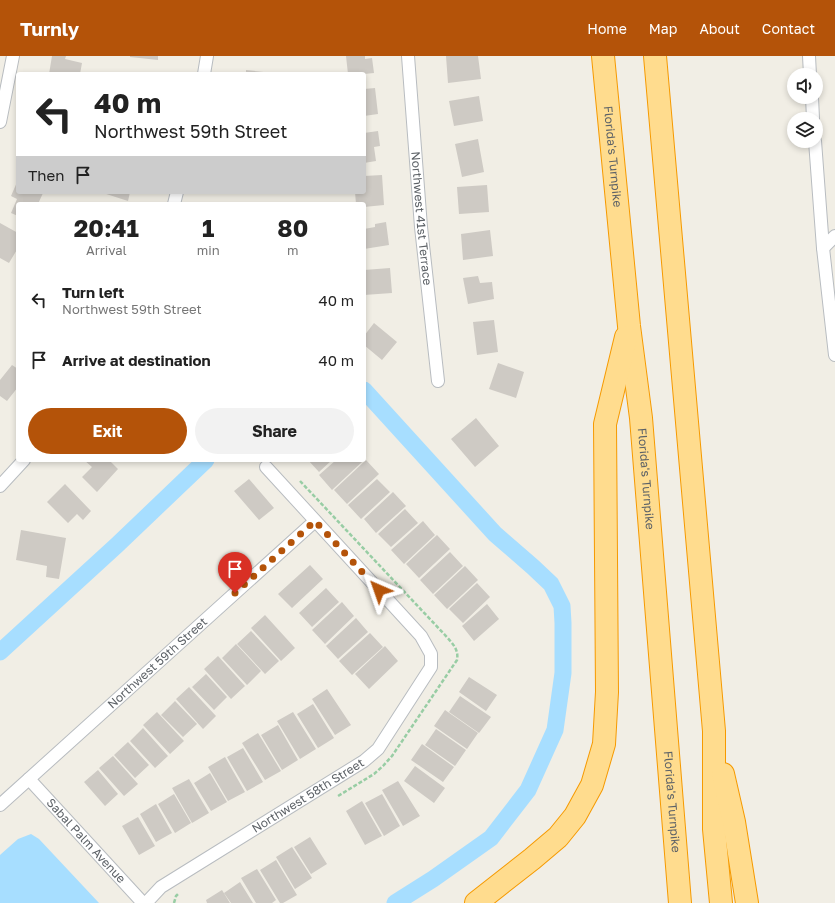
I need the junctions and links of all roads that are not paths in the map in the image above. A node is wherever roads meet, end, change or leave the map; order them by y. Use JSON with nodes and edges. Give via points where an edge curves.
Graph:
{"nodes":[{"id":1,"x":13,"y":56,"type":"edge"},
{"id":2,"x":207,"y":56,"type":"edge"},
{"id":3,"x":408,"y":56,"type":"edge"},
{"id":4,"x":603,"y":56,"type":"edge"},
{"id":5,"x":655,"y":56,"type":"edge"},
{"id":6,"x":808,"y":56,"type":"edge"},
{"id":7,"x":809,"y":68,"type":"edge"},
{"id":8,"x":204,"y":72,"type":"edge"},
{"id":9,"x":0,"y":122,"type":"edge"},
{"id":10,"x":816,"y":148,"type":"edge"},
{"id":11,"x":835,"y":236,"type":"edge"},
{"id":12,"x":823,"y":248,"type":"junction"},
{"id":13,"x":629,"y":326,"type":"junction"},
{"id":14,"x":835,"y":355,"type":"edge"},
{"id":15,"x":438,"y":381,"type":"dead end"},
{"id":16,"x":22,"y":462,"type":"edge"},
{"id":17,"x":266,"y":467,"type":"dead end"},
{"id":18,"x":0,"y":486,"type":"edge"},
{"id":19,"x":315,"y":521,"type":"junction"},
{"id":20,"x":714,"y":731,"type":"junction"},
{"id":21,"x":29,"y":779,"type":"junction"},
{"id":22,"x":0,"y":805,"type":"edge"},
{"id":23,"x":143,"y":903,"type":"edge"},
{"id":24,"x":146,"y":903,"type":"edge"},
{"id":25,"x":476,"y":903,"type":"edge"},
{"id":26,"x":680,"y":903,"type":"edge"},
{"id":27,"x":721,"y":903,"type":"edge"},
{"id":28,"x":746,"y":903,"type":"edge"}],
"edges":[{"from":1,"to":9,"type":"street"},
{"from":2,"to":8,"type":"street"},
{"from":3,"to":15,"type":"street","name":"Northwest 41st Terrace","via":[[421,227]]},
{"from":4,"to":13,"type":"highway","name":"Florida's Turnpike"},
{"from":5,"to":20,"type":"highway"},
{"from":6,"to":7,"type":"street"},
{"from":10,"to":12,"type":"street"},
{"from":11,"to":12,"type":"street"},
{"from":12,"to":14,"type":"street"},
{"from":13,"to":25,"type":"highway","via":[[605,424],[607,692],[604,744],[592,785],[575,816],[558,837]]},
{"from":13,"to":26,"type":"highway","name":"Florida's Turnpike","via":[[641,418]]},
{"from":16,"to":18,"type":"street"},
{"from":17,"to":19,"type":"street"},
{"from":19,"to":21,"type":"street","name":"Northwest 59th Street"},
{"from":19,"to":24,"type":"street","name":"Northwest 58th Street","via":[[421,636],[431,654],[431,667],[378,749],[364,762],[162,886]]},
{"from":20,"to":27,"type":"highway","via":[[714,828]]},
{"from":20,"to":28,"type":"highway","via":[[734,822]]},
{"from":21,"to":22,"type":"street","name":"Northwest 59th Street"},
{"from":21,"to":23,"type":"street","name":"Sabal Palm Avenue"}]}
